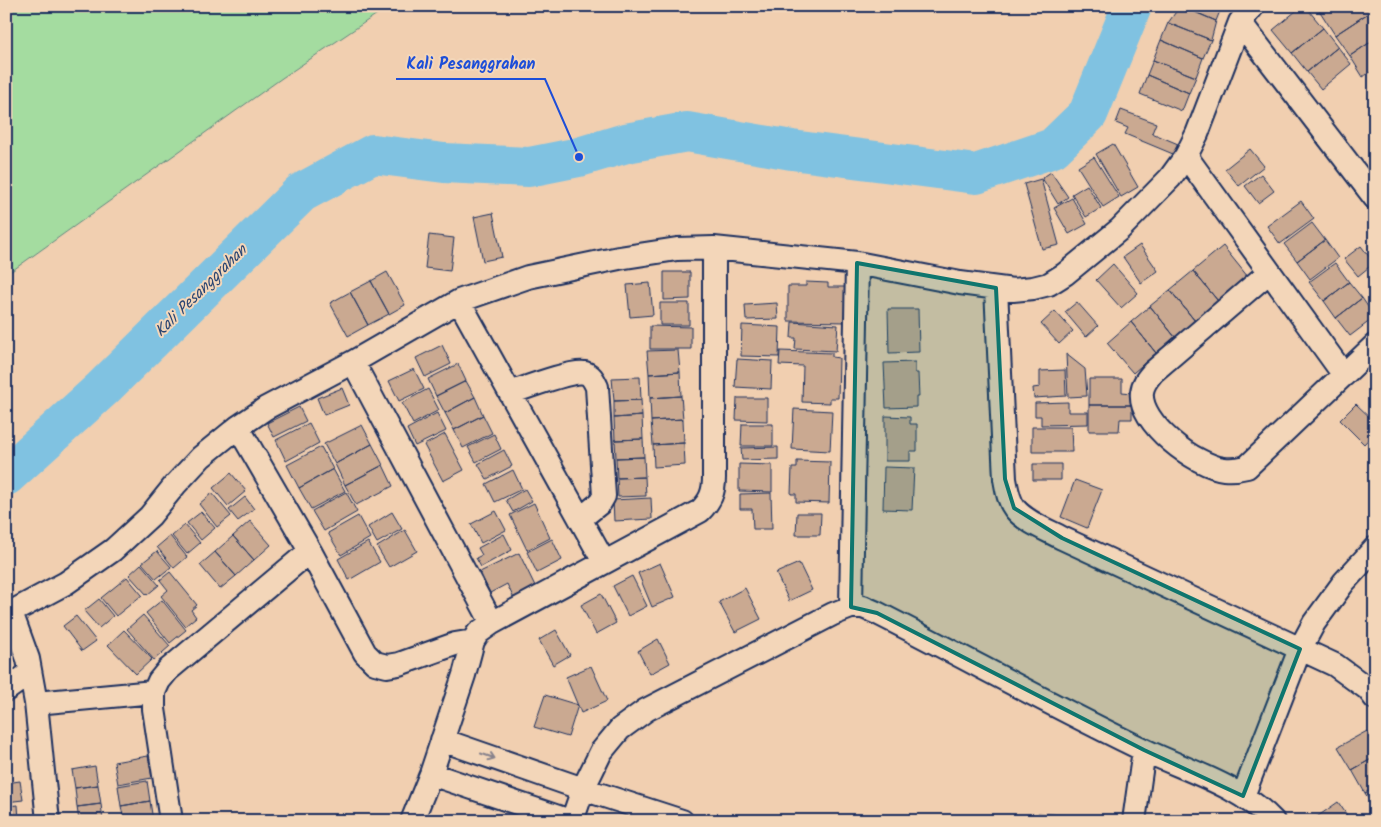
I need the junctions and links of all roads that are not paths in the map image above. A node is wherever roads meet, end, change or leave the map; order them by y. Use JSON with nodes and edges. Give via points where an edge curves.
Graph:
{"nodes":[{"id":1,"x":1247,"y":14,"type":"edge"},
{"id":2,"x":1186,"y":156,"type":"junction"},
{"id":3,"x":1375,"y":198,"type":"edge"},
{"id":4,"x":714,"y":248,"type":"junction"},
{"id":5,"x":857,"y":263,"type":"junction"},
{"id":6,"x":1268,"y":273,"type":"junction"},
{"id":7,"x":996,"y":288,"type":"junction"},
{"id":8,"x":459,"y":301,"type":"junction"},
{"id":9,"x":1375,"y":345,"type":"edge"},
{"id":10,"x":354,"y":362,"type":"junction"},
{"id":11,"x":1344,"y":375,"type":"junction"},
{"id":12,"x":510,"y":393,"type":"junction"},
{"id":13,"x":238,"y":427,"type":"junction"},
{"id":14,"x":580,"y":520,"type":"junction"},
{"id":15,"x":1375,"y":548,"type":"edge"},
{"id":16,"x":310,"y":551,"type":"junction"},
{"id":17,"x":604,"y":562,"type":"junction"},
{"id":18,"x":851,"y":607,"type":"junction"},
{"id":19,"x":9,"y":614,"type":"edge"},
{"id":20,"x":492,"y":623,"type":"junction"},
{"id":21,"x":473,"y":641,"type":"junction"},
{"id":22,"x":1300,"y":649,"type":"junction"},
{"id":23,"x":30,"y":673,"type":"junction"},
{"id":24,"x":6,"y":690,"type":"edge"},
{"id":25,"x":154,"y":692,"type":"junction"},
{"id":26,"x":1375,"y":698,"type":"edge"},
{"id":27,"x":36,"y":703,"type":"junction"},
{"id":28,"x":442,"y":740,"type":"junction"},
{"id":29,"x":1144,"y":750,"type":"junction"},
{"id":30,"x":431,"y":774,"type":"junction"},
{"id":31,"x":583,"y":789,"type":"junction"},
{"id":32,"x":1243,"y":796,"type":"junction"},
{"id":33,"x":48,"y":821,"type":"edge"},
{"id":34,"x":171,"y":821,"type":"edge"},
{"id":35,"x":412,"y":821,"type":"edge"},
{"id":36,"x":571,"y":821,"type":"edge"},
{"id":37,"x":682,"y":821,"type":"edge"},
{"id":38,"x":1134,"y":821,"type":"edge"},
{"id":39,"x":1273,"y":821,"type":"edge"}],
"edges":[{"from":1,"to":2,"type":"street"},
{"from":1,"to":3,"type":"street"},
{"from":2,"to":6,"type":"street"},
{"from":2,"to":7,"type":"street","via":[[1170,178],[1120,229],[1065,274],[1049,284],[1033,288]]},
{"from":4,"to":5,"type":"street"},
{"from":4,"to":8,"type":"street","via":[[677,249],[579,265],[528,277]]},
{"from":4,"to":17,"type":"street","via":[[714,491],[700,511]]},
{"from":5,"to":7,"type":"street"},
{"from":5,"to":18,"type":"street"},
{"from":6,"to":11,"type":"street"},
{"from":6,"to":11,"type":"street","via":[[1144,382],[1143,406],[1150,420],[1197,459],[1223,469],[1237,470],[1247,467]]},
{"from":7,"to":22,"type":"street","via":[[1005,479],[1014,508],[1062,538]]},
{"from":8,"to":10,"type":"street"},
{"from":8,"to":12,"type":"street"},
{"from":9,"to":11,"type":"street"},
{"from":10,"to":13,"type":"street","via":[[266,408]]},
{"from":10,"to":20,"type":"street"},
{"from":12,"to":14,"type":"street"},
{"from":12,"to":14,"type":"street","via":[[567,375],[584,373],[593,378],[597,387],[604,496]]},
{"from":13,"to":16,"type":"street"},
{"from":13,"to":19,"type":"street","via":[[201,457],[150,516],[120,544],[66,583]]},
{"from":14,"to":17,"type":"street"},
{"from":15,"to":22,"type":"street","via":[[1344,582],[1314,623]]},
{"from":16,"to":21,"type":"street","via":[[365,653],[375,663],[399,664]]},
{"from":16,"to":25,"type":"street","via":[[179,659],[159,681]]},
{"from":17,"to":20,"type":"street"},
{"from":18,"to":29,"type":"street","via":[[863,607],[877,613]]},
{"from":18,"to":31,"type":"street","via":[[646,710],[609,741]]},
{"from":19,"to":23,"type":"street","via":[[25,649]]},
{"from":20,"to":21,"type":"street"},
{"from":21,"to":28,"type":"street"},
{"from":22,"to":26,"type":"street","via":[[1335,665]]},
{"from":22,"to":32,"type":"street"},
{"from":23,"to":24,"type":"street"},
{"from":23,"to":27,"type":"street"},
{"from":25,"to":27,"type":"street"},
{"from":25,"to":34,"type":"street"},
{"from":27,"to":33,"type":"street"},
{"from":28,"to":30,"type":"street"},
{"from":28,"to":31,"type":"street","one_way":true},
{"from":29,"to":32,"type":"street"},
{"from":29,"to":38,"type":"street"},
{"from":30,"to":35,"type":"street"},
{"from":30,"to":36,"type":"street"},
{"from":31,"to":36,"type":"street"},
{"from":31,"to":37,"type":"street"},
{"from":32,"to":39,"type":"street"}]}
